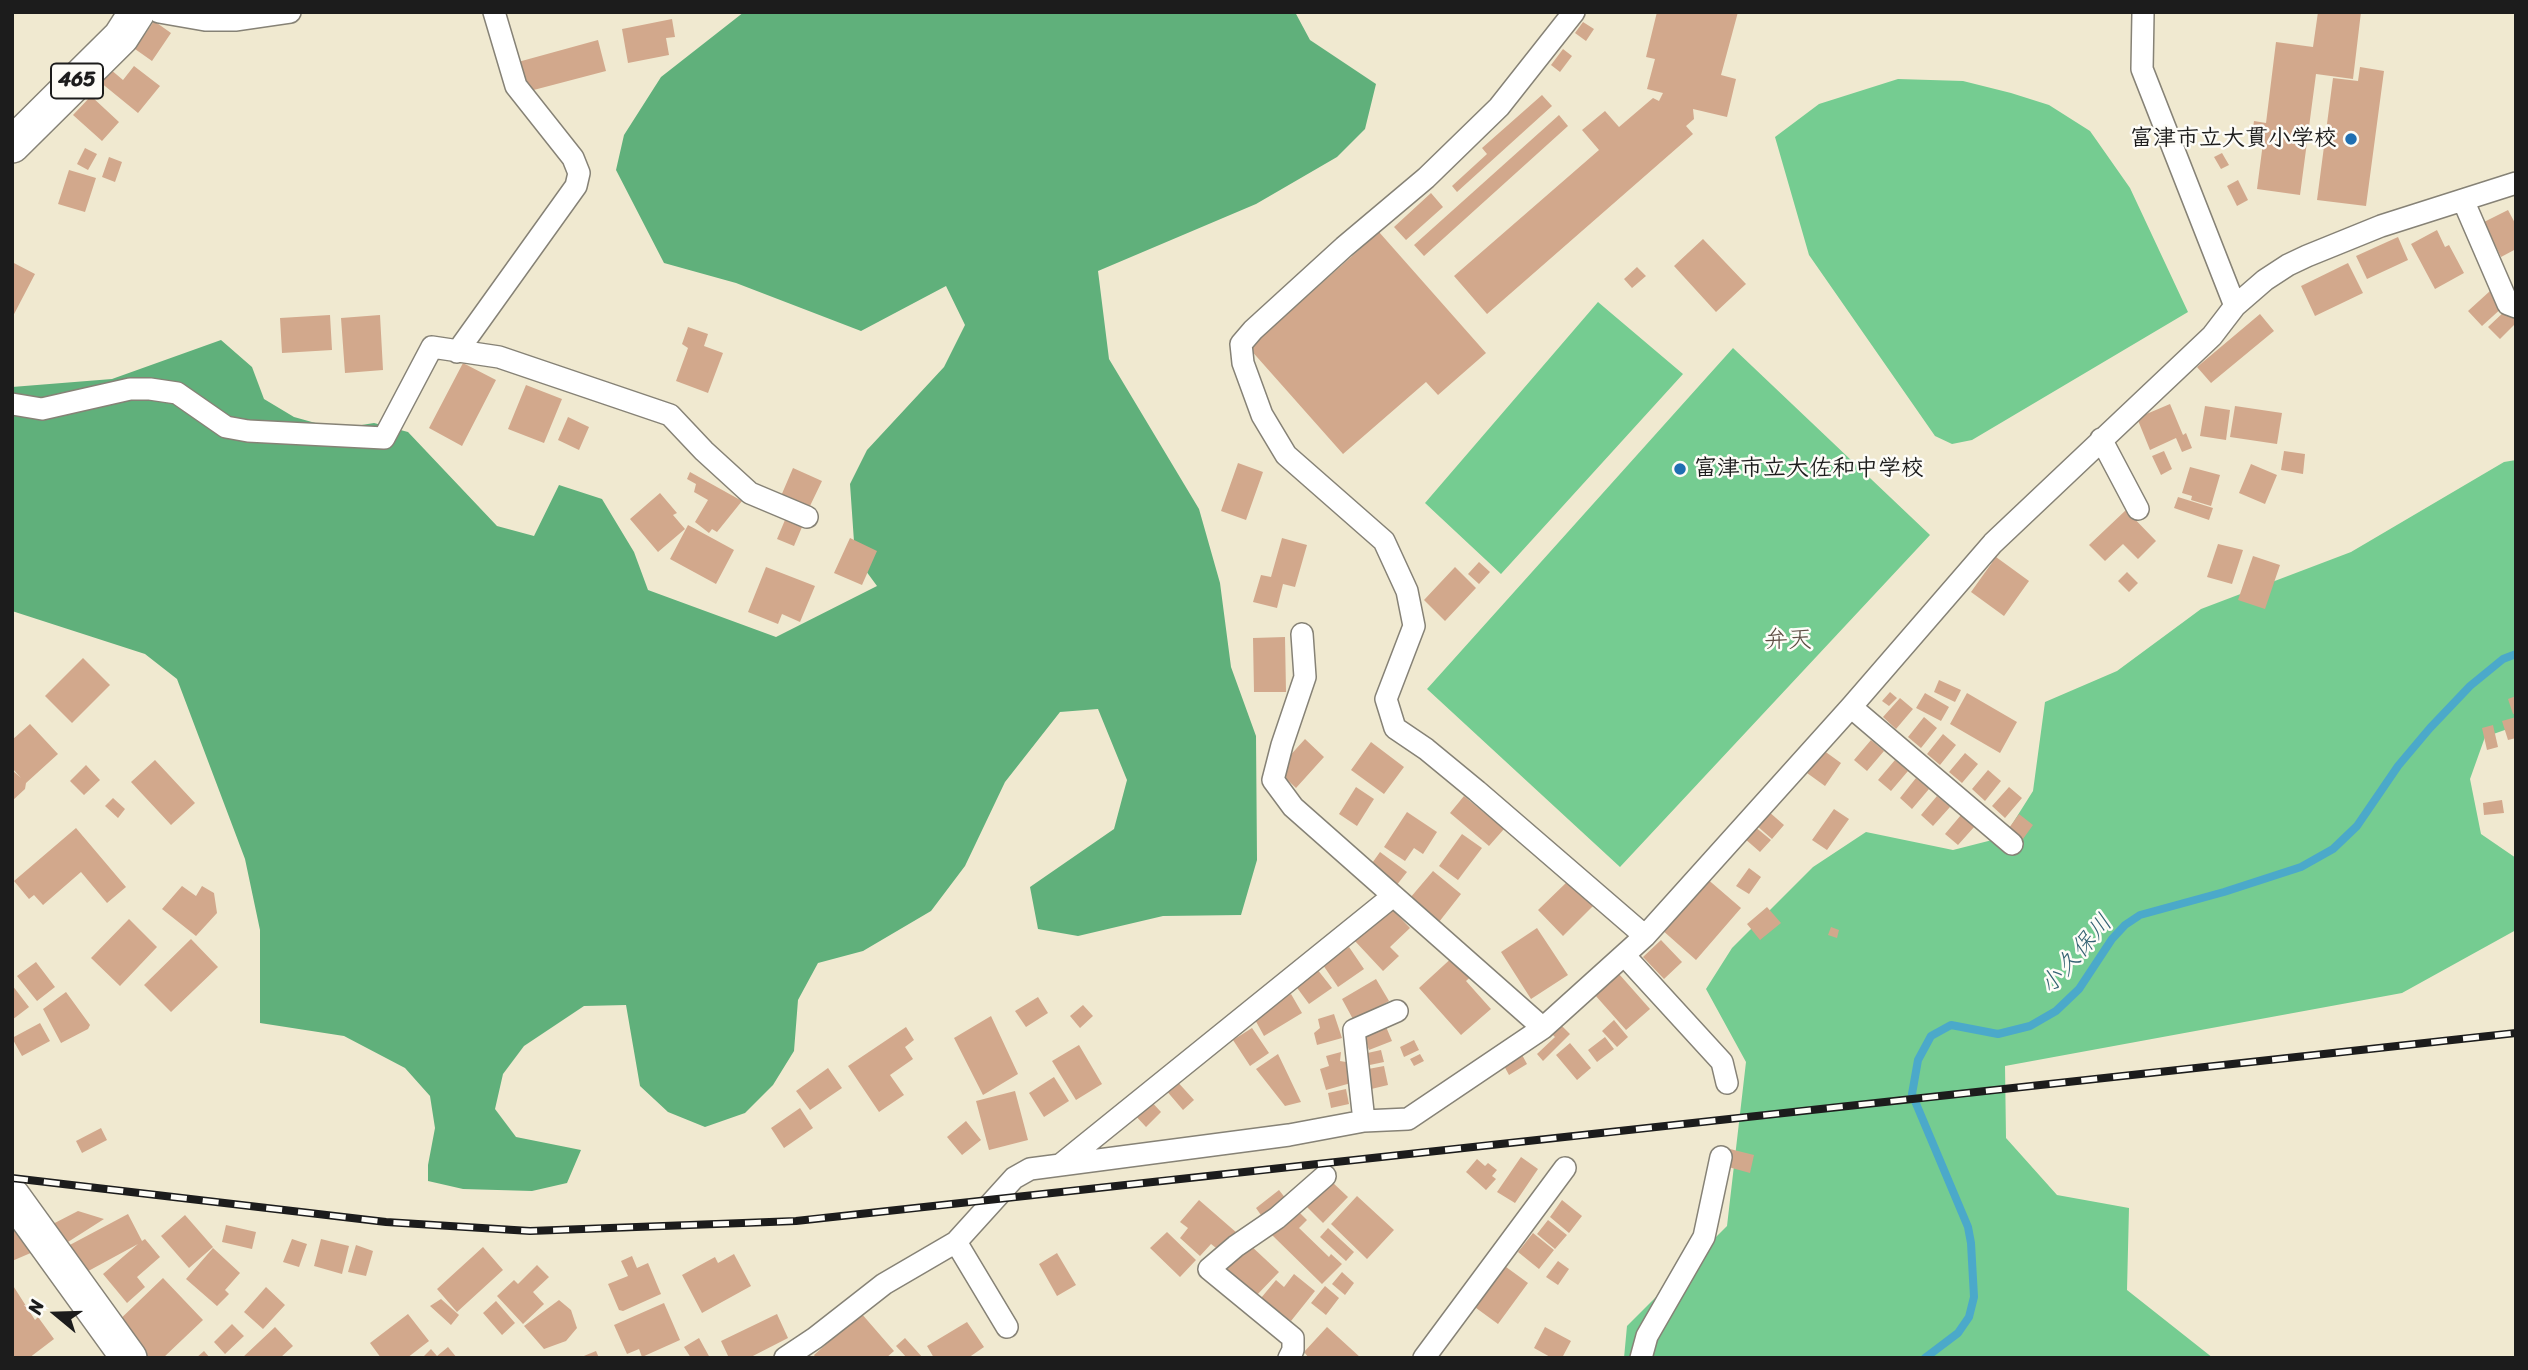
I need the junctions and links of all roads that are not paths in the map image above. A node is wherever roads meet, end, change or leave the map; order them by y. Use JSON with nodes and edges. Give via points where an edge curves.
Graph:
{"nodes":[{"id":1,"x":137,"y":12,"type":"edge"},
{"id":2,"x":159,"y":12,"type":"edge"},
{"id":3,"x":289,"y":12,"type":"edge"},
{"id":4,"x":494,"y":12,"type":"edge"},
{"id":5,"x":1574,"y":12,"type":"edge"},
{"id":6,"x":2143,"y":14,"type":"dead end"},
{"id":7,"x":12,"y":145,"type":"edge"},
{"id":8,"x":2516,"y":183,"type":"edge"},
{"id":9,"x":2463,"y":200,"type":"junction"},
{"id":10,"x":2235,"y":306,"type":"junction"},
{"id":11,"x":2516,"y":307,"type":"edge"},
{"id":12,"x":457,"y":352,"type":"junction"},
{"id":13,"x":12,"y":404,"type":"edge"},
{"id":14,"x":2101,"y":439,"type":"junction"},
{"id":15,"x":2138,"y":509,"type":"dead end"},
{"id":16,"x":807,"y":517,"type":"dead end"},
{"id":17,"x":1302,"y":635,"type":"dead end"},
{"id":18,"x":1851,"y":707,"type":"junction"},
{"id":19,"x":2012,"y":844,"type":"dead end"},
{"id":20,"x":1393,"y":895,"type":"junction"},
{"id":21,"x":1644,"y":936,"type":"junction"},
{"id":22,"x":1624,"y":955,"type":"junction"},
{"id":23,"x":1397,"y":1011,"type":"dead end"},
{"id":24,"x":1543,"y":1028,"type":"junction"},
{"id":25,"x":1727,"y":1083,"type":"dead end"},
{"id":26,"x":1364,"y":1121,"type":"junction"},
{"id":27,"x":1721,"y":1157,"type":"dead end"},
{"id":28,"x":1060,"y":1164,"type":"junction"},
{"id":29,"x":1565,"y":1168,"type":"dead end"},
{"id":30,"x":1325,"y":1176,"type":"dead end"},
{"id":31,"x":12,"y":1196,"type":"edge"},
{"id":32,"x":956,"y":1242,"type":"junction"},
{"id":33,"x":1007,"y":1327,"type":"dead end"},
{"id":34,"x":129,"y":1358,"type":"edge"},
{"id":35,"x":785,"y":1358,"type":"edge"},
{"id":36,"x":1289,"y":1358,"type":"edge"},
{"id":37,"x":1424,"y":1358,"type":"edge"},
{"id":38,"x":1641,"y":1358,"type":"edge"}],
"edges":[{"from":1,"to":7,"type":"highway","number":"465","via":[[121,37]]},
{"from":2,"to":3,"type":"street","via":[[205,20]]},
{"from":4,"to":12,"type":"street","via":[[516,86],[573,158],[579,173],[576,186]]},
{"from":5,"to":21,"type":"street","via":[[1499,107],[1241,344],[1262,415],[1286,455],[1384,541],[1407,591],[1414,626],[1386,699],[1395,728],[1477,790]]},
{"from":6,"to":10,"type":"street","via":[[2142,69]]},
{"from":8,"to":9,"type":"street"},
{"from":9,"to":10,"type":"street","via":[[2307,256],[2265,280]]},
{"from":9,"to":11,"type":"street","via":[[2508,304]]},
{"from":10,"to":14,"type":"street","via":[[2212,335]]},
{"from":12,"to":13,"type":"street","via":[[432,346],[384,438],[226,427],[177,393],[150,389],[130,389],[42,409]]},
{"from":12,"to":16,"type":"street","via":[[499,357],[670,415],[750,493]]},
{"from":14,"to":15,"type":"street"},
{"from":14,"to":18,"type":"street","via":[[1993,543]]},
{"from":17,"to":20,"type":"street","via":[[1305,677],[1273,780],[1293,807]]},
{"from":18,"to":19,"type":"street"},
{"from":18,"to":21,"type":"street"},
{"from":20,"to":24,"type":"street"},
{"from":20,"to":28,"type":"street"},
{"from":21,"to":22,"type":"street"},
{"from":22,"to":24,"type":"street"},
{"from":22,"to":25,"type":"street","via":[[1722,1062]]},
{"from":23,"to":26,"type":"street","via":[[1354,1030]]},
{"from":24,"to":26,"type":"street","via":[[1408,1119]]},
{"from":26,"to":28,"type":"street"},
{"from":27,"to":38,"type":"street","via":[[1704,1237],[1647,1336]]},
{"from":28,"to":32,"type":"street","via":[[1030,1169],[1014,1178]]},
{"from":29,"to":37,"type":"street"},
{"from":30,"to":36,"type":"street","via":[[1209,1269],[1293,1338]]},
{"from":31,"to":34,"type":"highway"},
{"from":32,"to":33,"type":"street"},
{"from":32,"to":35,"type":"street","via":[[884,1284]]}]}
